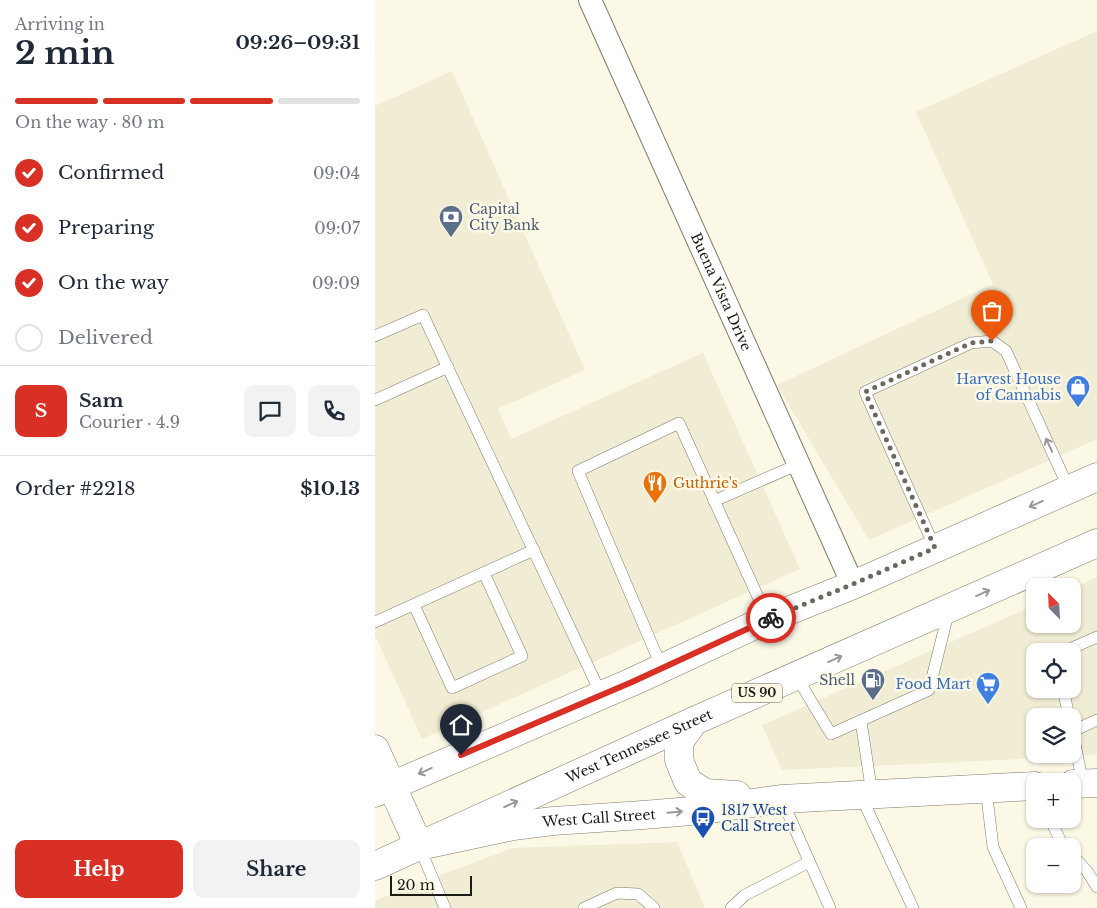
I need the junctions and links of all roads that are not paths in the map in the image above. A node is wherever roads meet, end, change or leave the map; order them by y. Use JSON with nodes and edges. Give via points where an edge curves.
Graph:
{"nodes":[{"id":1,"x":590,"y":0,"type":"edge"},
{"id":2,"x":375,"y":336,"type":"edge"},
{"id":3,"x":448,"y":367,"type":"junction"},
{"id":4,"x":375,"y":400,"type":"edge"},
{"id":5,"x":799,"y":464,"type":"junction"},
{"id":6,"x":1097,"y":477,"type":"edge"},
{"id":7,"x":1069,"y":489,"type":"junction"},
{"id":8,"x":714,"y":501,"type":"junction"},
{"id":9,"x":1097,"y":543,"type":"edge"},
{"id":10,"x":935,"y":548,"type":"junction"},
{"id":11,"x":534,"y":550,"type":"junction"},
{"id":12,"x":484,"y":573,"type":"junction"},
{"id":13,"x":853,"y":584,"type":"junction"},
{"id":14,"x":414,"y":605,"type":"junction"},
{"id":15,"x":950,"y":608,"type":"junction"},
{"id":16,"x":768,"y":620,"type":"junction"},
{"id":17,"x":375,"y":622,"type":"edge"},
{"id":18,"x":1097,"y":637,"type":"edge"},
{"id":19,"x":1081,"y":644,"type":"edge"},
{"id":20,"x":662,"y":668,"type":"junction"},
{"id":21,"x":796,"y":676,"type":"junction"},
{"id":22,"x":601,"y":694,"type":"junction"},
{"id":23,"x":1097,"y":720,"type":"edge"},
{"id":24,"x":694,"y":721,"type":"junction"},
{"id":25,"x":861,"y":721,"type":"junction"},
{"id":26,"x":1081,"y":728,"type":"edge"},
{"id":27,"x":375,"y":749,"type":"edge"},
{"id":28,"x":1080,"y":763,"type":"edge"},
{"id":29,"x":1084,"y":784,"type":"edge"},
{"id":30,"x":1026,"y":786,"type":"edge"},
{"id":31,"x":986,"y":788,"type":"junction"},
{"id":32,"x":383,"y":789,"type":"edge"},
{"id":33,"x":866,"y":794,"type":"junction"},
{"id":34,"x":781,"y":799,"type":"junction"},
{"id":35,"x":419,"y":846,"type":"junction"},
{"id":36,"x":809,"y":862,"type":"junction"},
{"id":37,"x":1081,"y":865,"type":"edge"},
{"id":38,"x":375,"y":866,"type":"edge"},
{"id":39,"x":1097,"y":887,"type":"edge"},
{"id":40,"x":445,"y":908,"type":"edge"},
{"id":41,"x":584,"y":908,"type":"edge"},
{"id":42,"x":654,"y":908,"type":"edge"},
{"id":43,"x":731,"y":908,"type":"edge"},
{"id":44,"x":830,"y":908,"type":"edge"},
{"id":45,"x":913,"y":908,"type":"edge"},
{"id":46,"x":1021,"y":908,"type":"edge"}],
"edges":[{"from":1,"to":5,"type":"street","name":"Buena Vista Drive"},
{"from":2,"to":3,"type":"lane","via":[[423,315]]},
{"from":3,"to":4,"type":"lane"},
{"from":3,"to":11,"type":"lane"},
{"from":5,"to":8,"type":"lane"},
{"from":5,"to":13,"type":"street","name":"Buena Vista Drive"},
{"from":6,"to":7,"type":"main road"},
{"from":7,"to":10,"type":"main road","one_way":true},
{"from":7,"to":10,"type":"lane","one_way":true,"via":[[1006,351],[992,341],[971,343],[865,392]]},
{"from":8,"to":16,"type":"lane"},
{"from":8,"to":20,"type":"lane","via":[[679,423],[578,471]]},
{"from":15,"to":9,"type":"main road","name":"West Tennessee Street","number":"US 90","one_way":true},
{"from":10,"to":13,"type":"main road"},
{"from":11,"to":12,"type":"lane"},
{"from":11,"to":22,"type":"lane"},
{"from":12,"to":14,"type":"lane"},
{"from":12,"to":14,"type":"lane","via":[[522,656],[452,688]]},
{"from":13,"to":16,"type":"main road"},
{"from":14,"to":17,"type":"lane"},
{"from":21,"to":15,"type":"main road","name":"West Tennessee Street","number":"US 90","one_way":true},
{"from":15,"to":25,"type":"lane","via":[[929,690]]},
{"from":16,"to":20,"type":"main road"},
{"from":18,"to":19,"type":"lane"},
{"from":20,"to":22,"type":"main road"},
{"from":21,"to":24,"type":"main road","name":"West Tennessee Street","number":"US 90"},
{"from":21,"to":25,"type":"lane","via":[[831,734]]},
{"from":22,"to":32,"type":"main road","one_way":true},
{"from":23,"to":26,"type":"lane"},
{"from":24,"to":34,"type":"main road","name":"West Call Street","via":[[679,742],[679,760],[688,782],[705,793]]},
{"from":35,"to":24,"type":"main road","name":"West Tennessee Street","number":"US 90","one_way":true},
{"from":25,"to":33,"type":"lane"},
{"from":27,"to":32,"type":"main road"},
{"from":28,"to":29,"type":"lane"},
{"from":30,"to":31,"type":"main road","name":"West Call Street"},
{"from":31,"to":33,"type":"main road","name":"West Call Street"},
{"from":31,"to":46,"type":"lane","via":[[993,847]]},
{"from":32,"to":35,"type":"main road"},
{"from":33,"to":34,"type":"main road","name":"West Call Street"},
{"from":33,"to":45,"type":"lane"},
{"from":35,"to":34,"type":"main road","name":"West Call Street","one_way":true,"via":[[553,820],[643,815]]},
{"from":34,"to":36,"type":"lane"},
{"from":35,"to":38,"type":"main road","name":"West Tennessee Street","number":"US 90"},
{"from":35,"to":40,"type":"lane"},
{"from":36,"to":43,"type":"lane","via":[[745,895]]},
{"from":36,"to":44,"type":"lane"},
{"from":37,"to":39,"type":"lane"},
{"from":41,"to":42,"type":"lane","via":[[617,893],[638,894]]}]}
